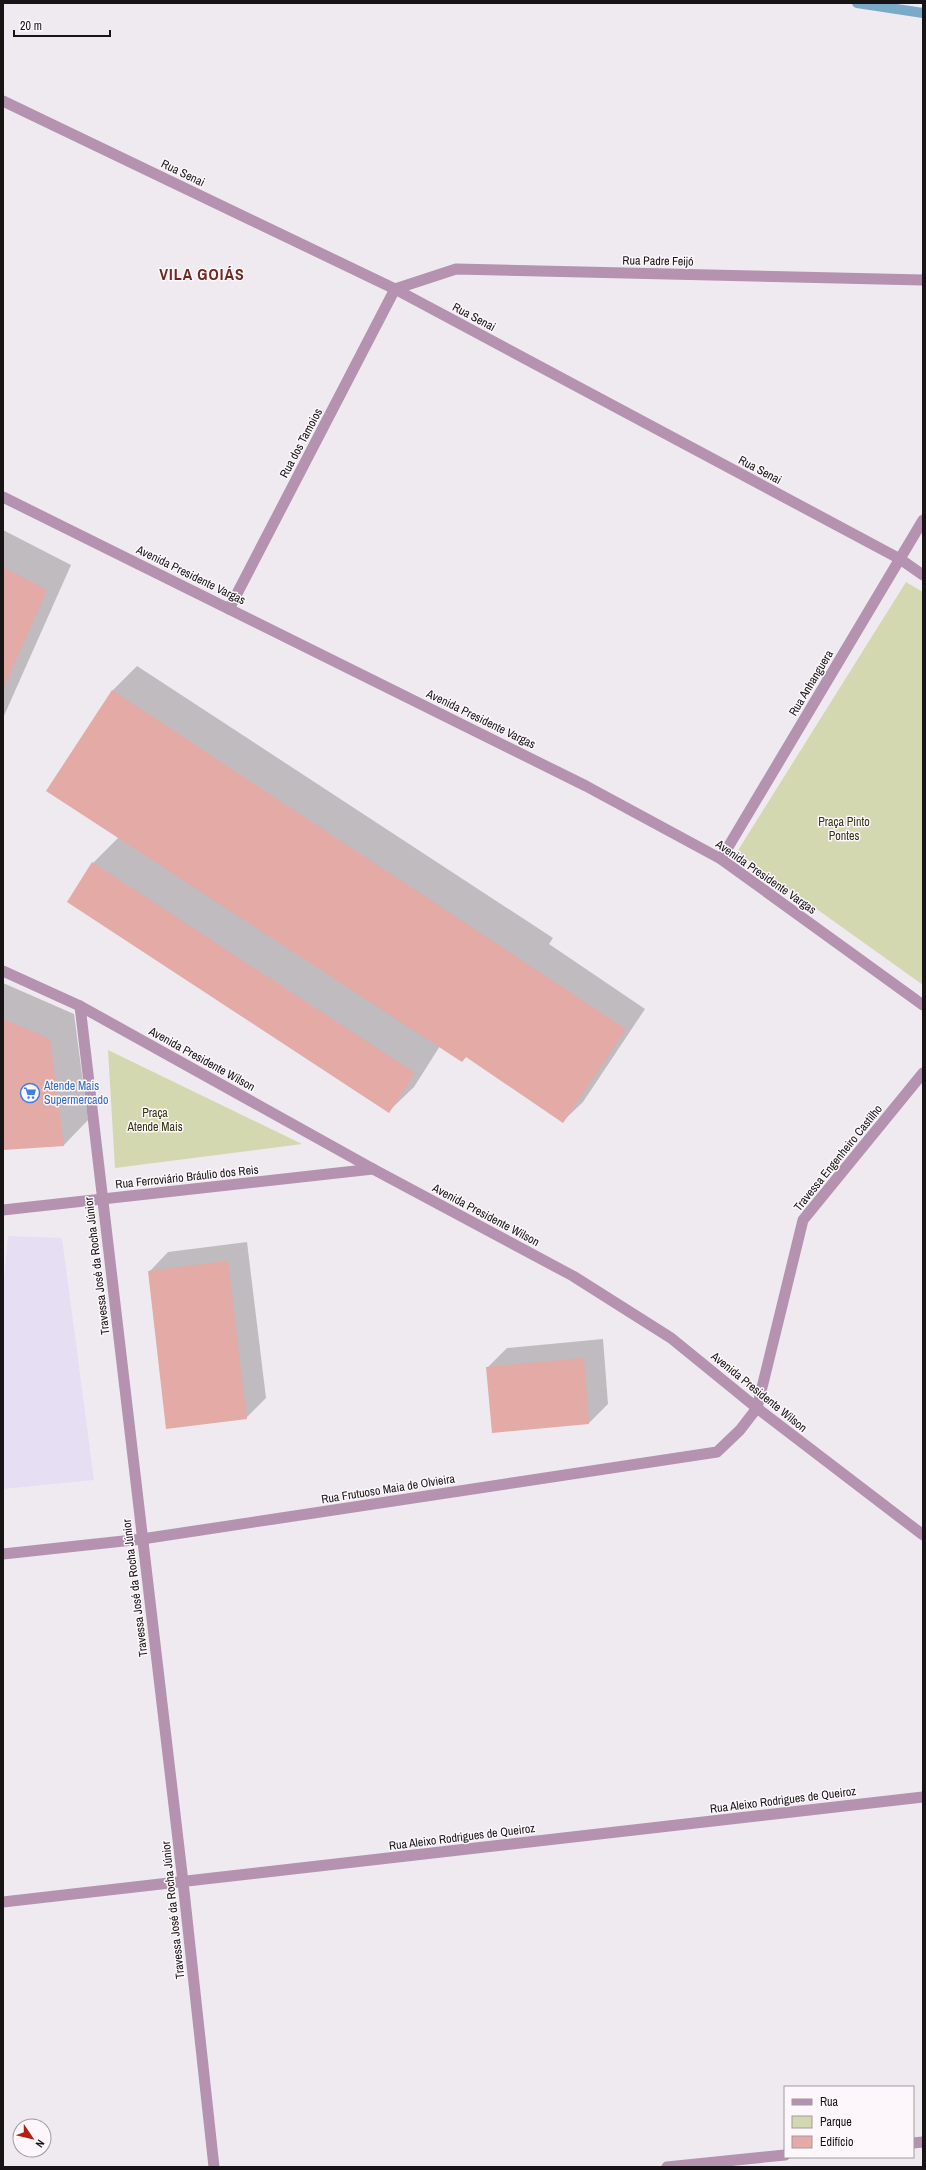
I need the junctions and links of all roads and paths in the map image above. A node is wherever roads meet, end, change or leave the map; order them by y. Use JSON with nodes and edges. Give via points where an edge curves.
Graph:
{"nodes":[{"id":1,"x":3,"y":101,"type":"edge"},
{"id":2,"x":923,"y":280,"type":"edge"},
{"id":3,"x":395,"y":289,"type":"junction"},
{"id":4,"x":3,"y":497,"type":"edge"},
{"id":5,"x":923,"y":520,"type":"edge"},
{"id":6,"x":900,"y":559,"type":"junction"},
{"id":7,"x":923,"y":575,"type":"edge"},
{"id":8,"x":229,"y":609,"type":"junction"},
{"id":9,"x":721,"y":859,"type":"junction"},
{"id":10,"x":3,"y":971,"type":"edge"},
{"id":11,"x":923,"y":1005,"type":"edge"},
{"id":12,"x":80,"y":1006,"type":"junction"},
{"id":13,"x":923,"y":1073,"type":"edge"},
{"id":14,"x":373,"y":1169,"type":"junction"},
{"id":15,"x":102,"y":1199,"type":"junction"},
{"id":16,"x":3,"y":1210,"type":"edge"},
{"id":17,"x":756,"y":1408,"type":"junction"},
{"id":18,"x":923,"y":1535,"type":"edge"},
{"id":19,"x":142,"y":1539,"type":"junction"},
{"id":20,"x":3,"y":1554,"type":"edge"},
{"id":21,"x":923,"y":1797,"type":"edge"},
{"id":22,"x":183,"y":1882,"type":"junction"},
{"id":23,"x":3,"y":1902,"type":"edge"},
{"id":24,"x":784,"y":2156,"type":"edge"},
{"id":25,"x":214,"y":2167,"type":"edge"},
{"id":26,"x":667,"y":2167,"type":"edge"}],
"edges":[{"from":1,"to":3,"type":"street","name":"Rua Senai"},
{"from":2,"to":3,"type":"street","name":"Rua Padre Feijó","via":[[456,269]]},
{"from":3,"to":6,"type":"street","name":"Rua Senai"},
{"from":3,"to":8,"type":"street","name":"Rua dos Tamoios"},
{"from":4,"to":8,"type":"street","name":"Avenida Presidente Vargas"},
{"from":5,"to":6,"type":"street","name":"Rua Anhanguera"},
{"from":6,"to":7,"type":"street","name":"Rua Senai"},
{"from":6,"to":9,"type":"street","name":"Rua Anhanguera"},
{"from":8,"to":9,"type":"street","name":"Avenida Presidente Vargas","via":[[586,786]]},
{"from":9,"to":11,"type":"street","name":"Avenida Presidente Vargas"},
{"from":10,"to":12,"type":"street","name":"Avenida Presidente Wilson"},
{"from":12,"to":14,"type":"street","name":"Avenida Presidente Wilson"},
{"from":12,"to":15,"type":"street","name":"Travessa José da Rocha Júnior"},
{"from":13,"to":17,"type":"street","name":"Travessa Engenheiro Castilho","via":[[803,1220]]},
{"from":14,"to":15,"type":"street","name":"Rua Ferroviário Bráulio dos Reis"},
{"from":14,"to":17,"type":"street","name":"Avenida Presidente Wilson","via":[[573,1276],[671,1338]]},
{"from":15,"to":16,"type":"street","name":"Rua Ferroviário Bráulio dos Reis"},
{"from":15,"to":19,"type":"street","name":"Travessa José da Rocha Júnior"},
{"from":17,"to":18,"type":"street","name":"Avenida Presidente Wilson"},
{"from":17,"to":19,"type":"street","name":"Rua Frutuoso Maia de Olvieira","via":[[740,1430],[717,1452]]},
{"from":19,"to":20,"type":"street","name":"Rua Frutuoso Maia de Olvieira"},
{"from":19,"to":22,"type":"street","name":"Travessa José da Rocha Júnior"},
{"from":21,"to":22,"type":"street","name":"Rua Aleixo Rodrigues de Queiroz"},
{"from":22,"to":23,"type":"street","name":"Rua Aleixo Rodrigues de Queiroz"},
{"from":22,"to":25,"type":"street","name":"Travessa José da Rocha Júnior"},
{"from":24,"to":26,"type":"street"}]}
